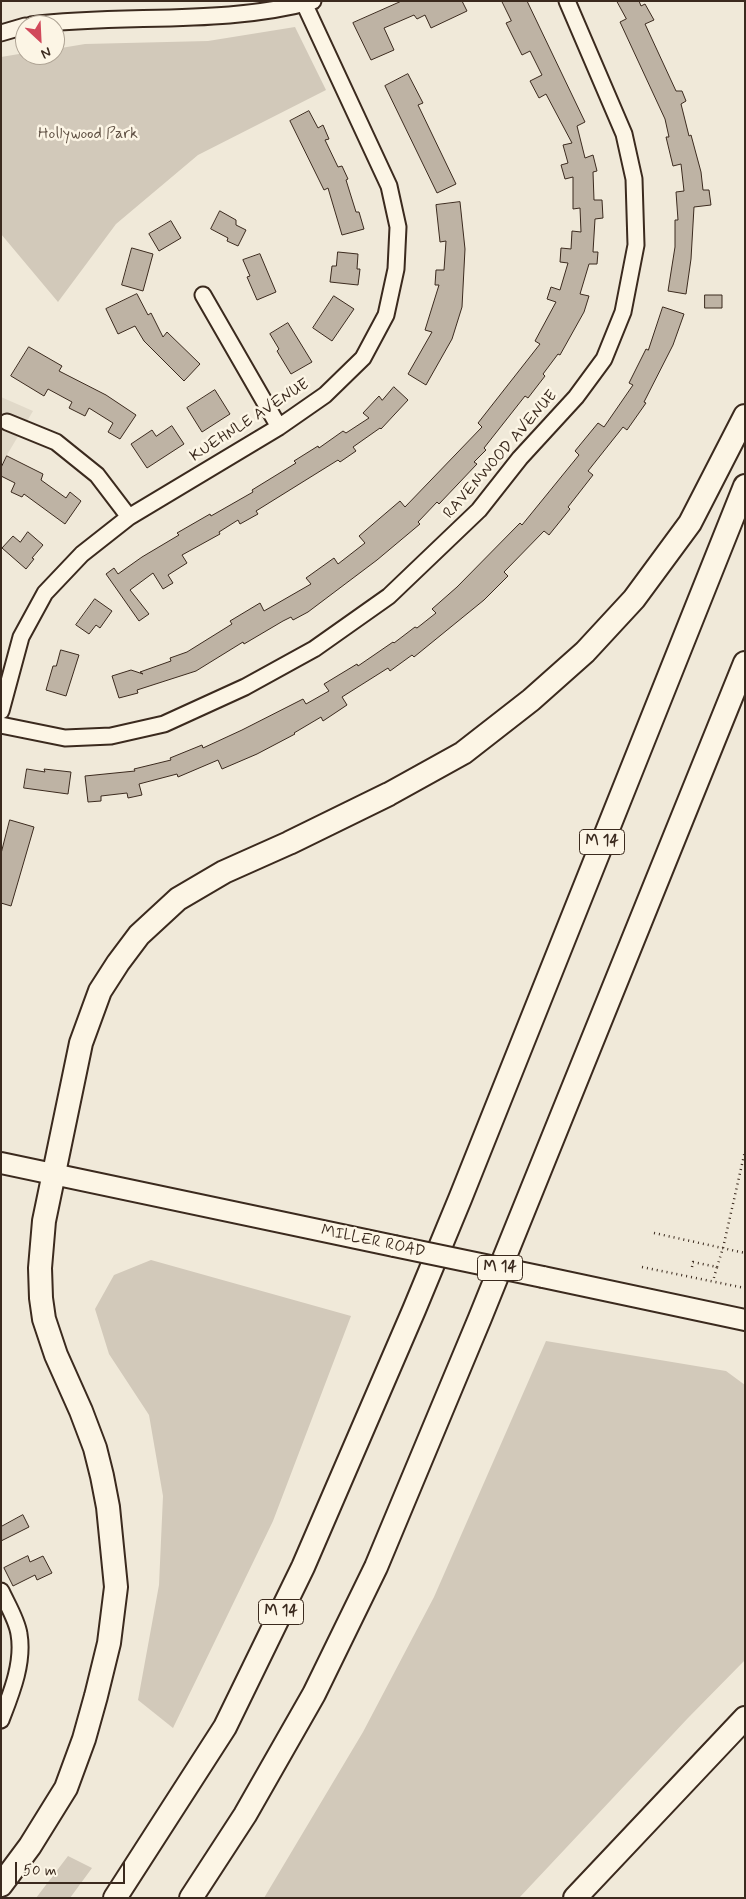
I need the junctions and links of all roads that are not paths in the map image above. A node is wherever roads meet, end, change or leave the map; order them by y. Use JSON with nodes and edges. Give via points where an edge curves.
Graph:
{"nodes":[{"id":1,"x":568,"y":1,"type":"edge"},
{"id":2,"x":307,"y":2,"type":"edge"},
{"id":3,"x":65,"y":22,"type":"edge"},
{"id":4,"x":15,"y":29,"type":"edge"},
{"id":5,"x":1,"y":33,"type":"edge"},
{"id":6,"x":203,"y":296,"type":"dead end"},
{"id":7,"x":745,"y":416,"type":"edge"},
{"id":8,"x":7,"y":422,"type":"dead end"},
{"id":9,"x":279,"y":427,"type":"junction"},
{"id":10,"x":745,"y":486,"type":"edge"},
{"id":11,"x":130,"y":517,"type":"junction"},
{"id":12,"x":745,"y":663,"type":"edge"},
{"id":13,"x":1,"y":711,"type":"edge"},
{"id":14,"x":1,"y":725,"type":"edge"},
{"id":15,"x":1,"y":1163,"type":"edge"},
{"id":16,"x":54,"y":1174,"type":"junction"},
{"id":17,"x":745,"y":1320,"type":"edge"},
{"id":18,"x":1,"y":1591,"type":"edge"},
{"id":19,"x":745,"y":1718,"type":"edge"},
{"id":20,"x":1,"y":1720,"type":"edge"},
{"id":21,"x":1,"y":1885,"type":"edge"},
{"id":22,"x":115,"y":1898,"type":"edge"},
{"id":23,"x":191,"y":1898,"type":"edge"},
{"id":24,"x":575,"y":1898,"type":"edge"}],
"edges":[{"from":1,"to":14,"type":"street","name":"RAVENWOOD AVENUE","via":[[624,134],[634,178],[636,245],[623,312],[604,359],[576,397],[520,458],[479,510],[389,596],[314,649],[245,687],[164,724],[111,736],[65,738]]},
{"from":2,"to":3,"type":"street","via":[[234,14]]},
{"from":2,"to":9,"type":"street","name":"KUEHNLE AVENUE","via":[[389,186],[398,228],[396,269],[386,315],[363,358],[325,395]]},
{"from":4,"to":5,"type":"street"},
{"from":6,"to":9,"type":"street"},
{"from":7,"to":16,"type":"highway","via":[[690,523],[634,599],[585,652],[531,700],[463,752],[389,794],[224,872],[178,899],[139,935],[100,991],[81,1043]]},
{"from":8,"to":11,"type":"street","via":[[56,442],[97,474]]},
{"from":9,"to":11,"type":"street","name":"KUEHNLE AVENUE"},
{"from":10,"to":22,"type":"highway","number":"M 14","via":[[411,1319],[303,1567],[225,1728]]},
{"from":11,"to":13,"type":"street","name":"KUEHNLE AVENUE","via":[[82,554],[45,593],[21,637]]},
{"from":12,"to":23,"type":"highway","number":"M 14","via":[[376,1567],[314,1694],[246,1815]]},
{"from":15,"to":16,"type":"main road","name":"MILLER ROAD"},
{"from":16,"to":17,"type":"main road","name":"MILLER ROAD","bridge":true},
{"from":16,"to":21,"type":"highway","via":[[44,1221],[40,1268],[44,1319],[95,1448],[108,1507],[116,1587],[103,1670],[84,1740],[66,1788]]},
{"from":18,"to":20,"type":"street","via":[[19,1632],[20,1651],[13,1688]]},
{"from":19,"to":24,"type":"highway"}]}
